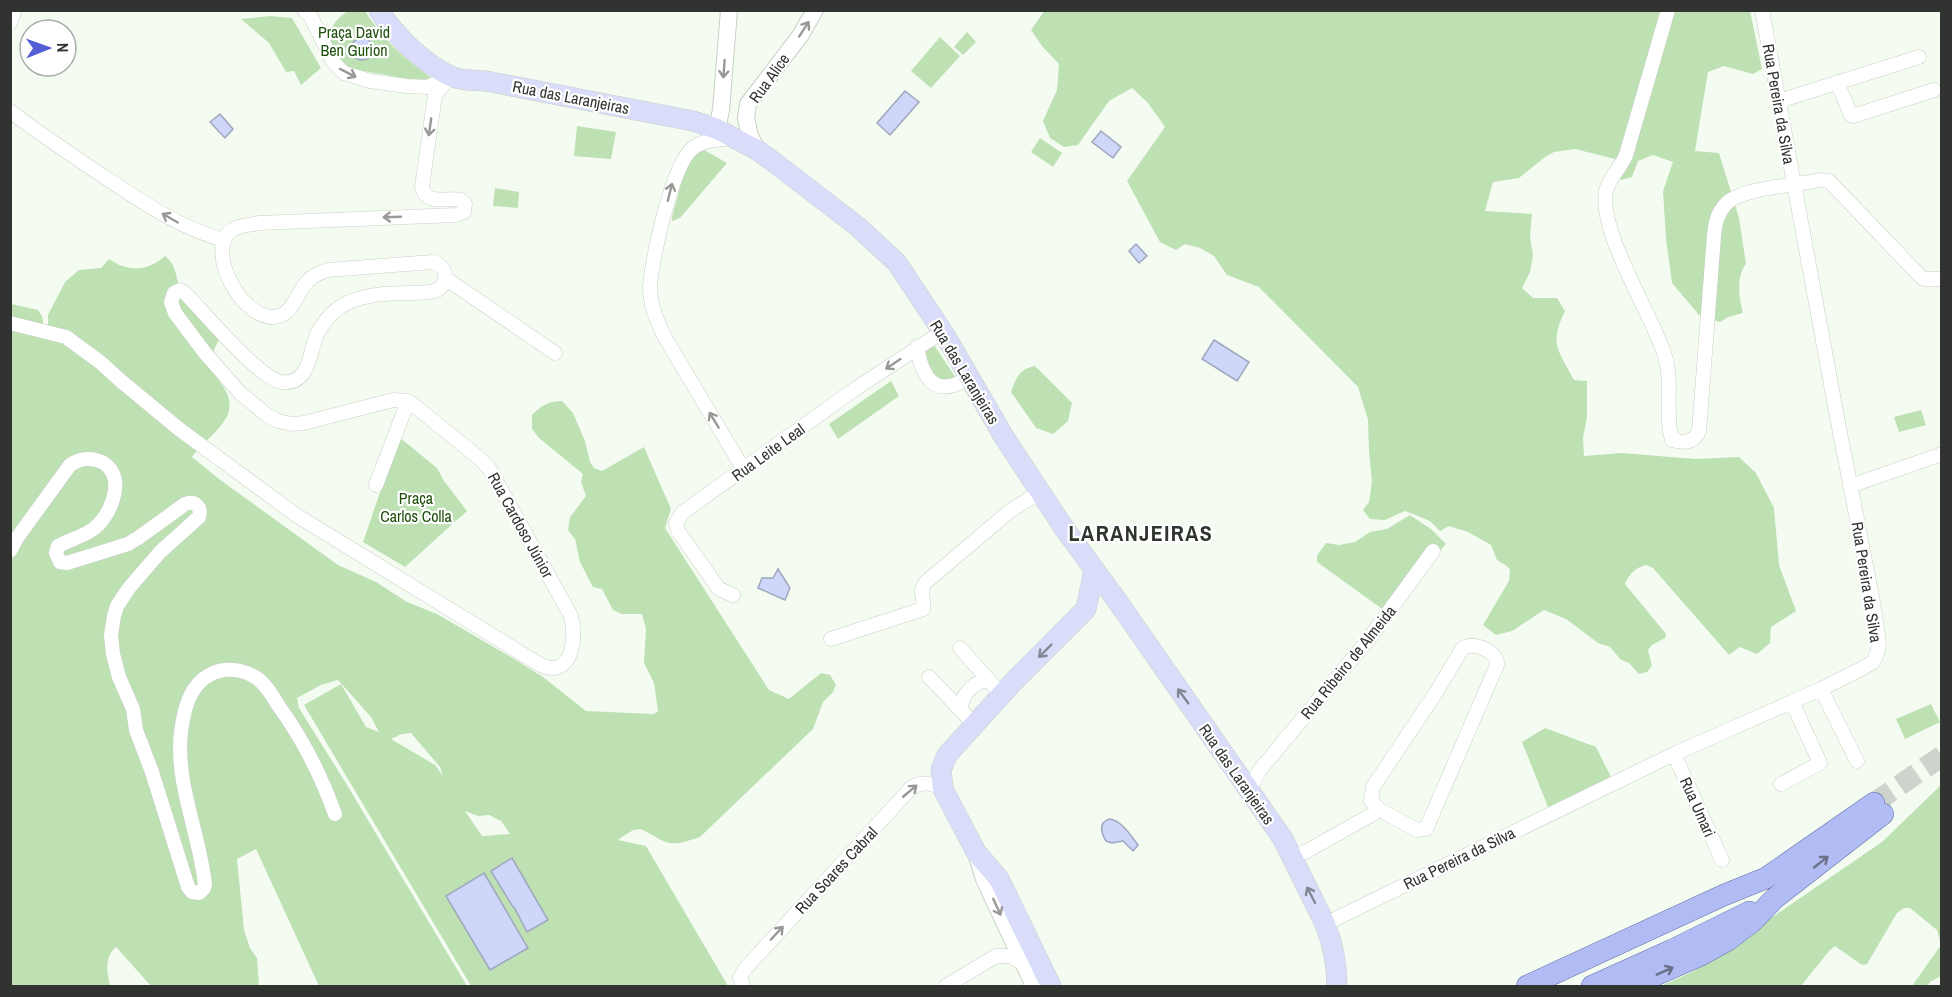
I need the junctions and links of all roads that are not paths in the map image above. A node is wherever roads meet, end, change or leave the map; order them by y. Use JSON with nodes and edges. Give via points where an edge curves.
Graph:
{"nodes":[{"id":1,"x":15,"y":10,"type":"edge"},
{"id":2,"x":304,"y":10,"type":"edge"},
{"id":3,"x":379,"y":10,"type":"edge"},
{"id":4,"x":729,"y":10,"type":"edge"},
{"id":5,"x":815,"y":10,"type":"edge"},
{"id":6,"x":1668,"y":10,"type":"edge"},
{"id":7,"x":1762,"y":10,"type":"edge"},
{"id":8,"x":10,"y":23,"type":"edge"},
{"id":9,"x":1919,"y":57,"type":"dead end"},
{"id":10,"x":448,"y":74,"type":"junction"},
{"id":11,"x":1838,"y":82,"type":"junction"},
{"id":12,"x":1934,"y":90,"type":"dead end"},
{"id":13,"x":432,"y":91,"type":"junction"},
{"id":14,"x":722,"y":93,"type":"junction"},
{"id":15,"x":1779,"y":101,"type":"junction"},
{"id":16,"x":748,"y":104,"type":"junction"},
{"id":17,"x":10,"y":111,"type":"edge"},
{"id":18,"x":725,"y":134,"type":"junction"},
{"id":19,"x":757,"y":150,"type":"junction"},
{"id":20,"x":1794,"y":186,"type":"junction"},
{"id":21,"x":224,"y":240,"type":"junction"},
{"id":22,"x":445,"y":278,"type":"junction"},
{"id":23,"x":1941,"y":279,"type":"edge"},
{"id":24,"x":10,"y":323,"type":"edge"},
{"id":25,"x":942,"y":332,"type":"junction"},
{"id":26,"x":917,"y":347,"type":"junction"},
{"id":27,"x":555,"y":352,"type":"dead end"},
{"id":28,"x":969,"y":377,"type":"junction"},
{"id":29,"x":408,"y":401,"type":"junction"},
{"id":30,"x":1941,"y":454,"type":"edge"},
{"id":31,"x":744,"y":470,"type":"junction"},
{"id":32,"x":376,"y":485,"type":"dead end"},
{"id":33,"x":1851,"y":486,"type":"junction"},
{"id":34,"x":1040,"y":492,"type":"junction"},
{"id":35,"x":10,"y":551,"type":"edge"},
{"id":36,"x":1433,"y":551,"type":"dead end"},
{"id":37,"x":1094,"y":570,"type":"junction"},
{"id":38,"x":733,"y":595,"type":"dead end"},
{"id":39,"x":1118,"y":602,"type":"junction"},
{"id":40,"x":1086,"y":609,"type":"junction"},
{"id":41,"x":831,"y":639,"type":"dead end"},
{"id":42,"x":960,"y":648,"type":"dead end"},
{"id":43,"x":929,"y":677,"type":"dead end"},
{"id":44,"x":988,"y":680,"type":"junction"},
{"id":45,"x":1821,"y":689,"type":"junction"},
{"id":46,"x":1002,"y":695,"type":"junction"},
{"id":47,"x":1792,"y":702,"type":"junction"},
{"id":48,"x":961,"y":710,"type":"junction"},
{"id":49,"x":975,"y":725,"type":"junction"},
{"id":50,"x":1674,"y":754,"type":"junction"},
{"id":51,"x":1857,"y":760,"type":"dead end"},
{"id":52,"x":1259,"y":771,"type":"junction"},
{"id":53,"x":1238,"y":773,"type":"junction"},
{"id":54,"x":1782,"y":784,"type":"dead end"},
{"id":55,"x":943,"y":789,"type":"junction"},
{"id":56,"x":1250,"y":791,"type":"junction"},
{"id":57,"x":1380,"y":810,"type":"junction"},
{"id":58,"x":335,"y":814,"type":"dead end"},
{"id":59,"x":1291,"y":856,"type":"junction"},
{"id":60,"x":1722,"y":860,"type":"dead end"},
{"id":61,"x":1766,"y":878,"type":"junction"},
{"id":62,"x":1775,"y":898,"type":"junction"},
{"id":63,"x":1325,"y":924,"type":"junction"},
{"id":64,"x":1670,"y":944,"type":"junction"},
{"id":65,"x":1029,"y":959,"type":"junction"},
{"id":66,"x":1339,"y":981,"type":"edge"},
{"id":67,"x":742,"y":982,"type":"edge"},
{"id":68,"x":952,"y":985,"type":"edge"},
{"id":69,"x":1034,"y":987,"type":"edge"},
{"id":70,"x":1051,"y":987,"type":"edge"},
{"id":71,"x":1527,"y":987,"type":"edge"},
{"id":72,"x":1560,"y":987,"type":"edge"},
{"id":73,"x":1592,"y":987,"type":"edge"},
{"id":74,"x":1631,"y":987,"type":"edge"}],
"edges":[{"from":1,"to":8,"type":"street"},
{"from":2,"to":13,"type":"street","one_way":true,"via":[[333,62],[344,73]]},
{"from":3,"to":10,"type":"main road","name":"Rua das Laranjeiras","via":[[406,44]]},
{"from":4,"to":14,"type":"street","one_way":true},
{"from":16,"to":5,"type":"street","name":"Rua Alice","one_way":true},
{"from":6,"to":20,"type":"street","via":[[1622,164],[1608,183],[1605,200],[1611,231],[1664,353],[1670,382],[1672,440],[1690,441],[1699,431],[1716,218],[1726,203],[1747,192]]},
{"from":7,"to":15,"type":"street","name":"Rua Pereira da Silva"},
{"from":9,"to":11,"type":"street"},
{"from":10,"to":13,"type":"street","via":[[445,83]]},
{"from":10,"to":18,"type":"main road","name":"Rua das Laranjeiras","via":[[693,121]]},
{"from":11,"to":12,"type":"street","via":[[1853,116]]},
{"from":11,"to":15,"type":"street"},
{"from":13,"to":21,"type":"street","one_way":true,"via":[[422,191],[432,199],[461,200],[464,212],[259,223],[235,228]]},
{"from":14,"to":16,"type":"street","via":[[729,105]]},
{"from":14,"to":18,"type":"street"},
{"from":15,"to":20,"type":"street","name":"Rua Pereira da Silva"},
{"from":16,"to":19,"type":"street","name":"Rua Alice","via":[[746,118]]},
{"from":21,"to":17,"type":"street","one_way":true,"via":[[181,224],[131,195]]},
{"from":18,"to":19,"type":"main road","name":"Rua das Laranjeiras"},
{"from":31,"to":18,"type":"street","one_way":true,"via":[[659,326],[650,302],[650,285],[672,183],[689,151]]},
{"from":19,"to":25,"type":"main road","name":"Rua das Laranjeiras","via":[[890,254]]},
{"from":20,"to":23,"type":"street","via":[[1829,181],[1923,279]]},
{"from":20,"to":33,"type":"street","name":"Rua Pereira da Silva"},
{"from":21,"to":22,"type":"street","via":[[231,284],[255,311],[268,317],[285,314],[306,282],[328,270],[433,262],[442,267]]},
{"from":22,"to":27,"type":"street"},
{"from":22,"to":29,"type":"street","via":[[441,288],[432,291],[376,294],[339,307],[318,332],[303,375],[288,382],[275,380],[245,356],[185,292],[177,291],[172,297],[175,312],[225,378],[278,421],[304,423],[393,400]]},
{"from":24,"to":29,"type":"street","name":"Rua Cardoso Júnior","via":[[66,337],[179,429],[296,515],[539,663],[551,668],[560,666],[569,657],[574,642],[571,616],[489,468]]},
{"from":25,"to":26,"type":"street","name":"Rua Leite Leal"},
{"from":25,"to":28,"type":"main road","name":"Rua das Laranjeiras"},
{"from":26,"to":28,"type":"street","via":[[924,371],[941,388],[950,388]]},
{"from":26,"to":31,"type":"street","name":"Rua Leite Leal","one_way":true},
{"from":28,"to":34,"type":"main road","name":"Rua das Laranjeiras"},
{"from":29,"to":32,"type":"street"},
{"from":30,"to":33,"type":"street"},
{"from":31,"to":38,"type":"street","name":"Rua Leite Leal","via":[[682,513],[676,524],[719,589]]},
{"from":33,"to":45,"type":"street","name":"Rua Pereira da Silva","via":[[1879,643],[1873,662]]},
{"from":34,"to":37,"type":"main road","name":"Rua das Laranjeiras"},
{"from":34,"to":41,"type":"street","via":[[1010,511],[926,582],[921,594],[923,609]]},
{"from":35,"to":58,"type":"street","via":[[70,465],[81,459],[100,461],[110,469],[113,499],[105,517],[93,529],[58,546],[60,562],[128,544],[185,504],[197,505],[199,517],[160,552],[122,596],[111,635],[119,677],[133,709],[136,730],[188,887],[199,893],[205,885],[182,779],[181,731],[190,695],[212,674],[235,670],[262,682],[296,730]]},
{"from":36,"to":52,"type":"street","name":"Rua Ribeiro de Almeida","via":[[1362,648]]},
{"from":37,"to":39,"type":"main road","name":"Rua das Laranjeiras"},
{"from":37,"to":40,"type":"main road"},
{"from":39,"to":40,"type":"main road","via":[[1101,602]]},
{"from":53,"to":39,"type":"main road","name":"Rua das Laranjeiras","one_way":true},
{"from":40,"to":46,"type":"main road","one_way":true},
{"from":42,"to":44,"type":"street"},
{"from":43,"to":48,"type":"street"},
{"from":44,"to":46,"type":"street"},
{"from":44,"to":48,"type":"street","via":[[977,683],[962,698]]},
{"from":45,"to":47,"type":"street","name":"Rua Pereira da Silva"},
{"from":45,"to":51,"type":"street"},
{"from":46,"to":49,"type":"main road"},
{"from":47,"to":50,"type":"street","name":"Rua Pereira da Silva"},
{"from":47,"to":54,"type":"street","via":[[1820,763]]},
{"from":48,"to":49,"type":"street"},
{"from":49,"to":55,"type":"main road","via":[[942,764]]},
{"from":50,"to":60,"type":"street","name":"Rua Umari"},
{"from":50,"to":63,"type":"street","name":"Rua Pereira da Silva"},
{"from":52,"to":53,"type":"street"},
{"from":52,"to":56,"type":"street","name":"Rua Ribeiro de Almeida"},
{"from":53,"to":56,"type":"main road","name":"Rua das Laranjeiras"},
{"from":55,"to":65,"type":"main road","one_way":true,"via":[[976,852],[999,879]]},
{"from":67,"to":55,"type":"street","name":"Rua Soares Cabral","one_way":true,"via":[[744,970],[911,788],[928,784]]},
{"from":56,"to":59,"type":"main road","name":"Rua das Laranjeiras"},
{"from":57,"to":57,"type":"street","via":[[1417,830],[1426,829],[1497,665],[1495,656],[1475,645],[1462,649],[1373,787],[1371,801]]},
{"from":57,"to":59,"type":"street"},
{"from":63,"to":59,"type":"main road","name":"Rua das Laranjeiras","one_way":true},
{"from":62,"to":61,"type":"main road","one_way":true,"via":[[1879,808]]},
{"from":61,"to":64,"type":"main road"},
{"from":61,"to":71,"type":"main road"},
{"from":62,"to":64,"type":"main road"},
{"from":74,"to":62,"type":"main road","one_way":true,"via":[[1728,940]]},
{"from":63,"to":66,"type":"main road","name":"Rua das Laranjeiras"},
{"from":64,"to":72,"type":"main road"},
{"from":64,"to":73,"type":"main road"},
{"from":65,"to":68,"type":"street","via":[[996,956]]},
{"from":65,"to":69,"type":"street"},
{"from":65,"to":70,"type":"main road"}]}
